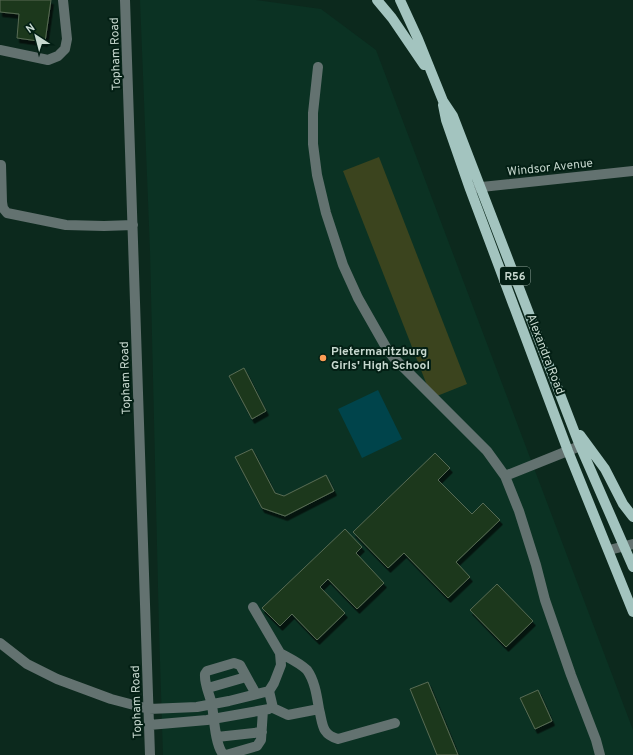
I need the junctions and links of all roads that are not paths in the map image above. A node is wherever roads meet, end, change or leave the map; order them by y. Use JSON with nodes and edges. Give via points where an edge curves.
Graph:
{"nodes":[{"id":1,"x":63,"y":0,"type":"edge"},
{"id":2,"x":125,"y":0,"type":"edge"},
{"id":3,"x":377,"y":0,"type":"edge"},
{"id":4,"x":400,"y":0,"type":"edge"},
{"id":5,"x":0,"y":50,"type":"edge"},
{"id":6,"x":318,"y":67,"type":"dead end"},
{"id":7,"x":433,"y":78,"type":"junction"},
{"id":8,"x":443,"y":101,"type":"junction"},
{"id":9,"x":1,"y":165,"type":"dead end"},
{"id":10,"x":633,"y":171,"type":"edge"},
{"id":11,"x":481,"y":188,"type":"junction"},
{"id":12,"x":470,"y":189,"type":"junction"},
{"id":13,"x":133,"y":225,"type":"junction"},
{"id":14,"x":572,"y":425,"type":"junction"},
{"id":15,"x":580,"y":446,"type":"junction"},
{"id":16,"x":568,"y":451,"type":"junction"},
{"id":17,"x":505,"y":476,"type":"junction"},
{"id":18,"x":633,"y":517,"type":"edge"},
{"id":19,"x":629,"y":545,"type":"edge"},
{"id":20,"x":609,"y":550,"type":"junction"},
{"id":21,"x":633,"y":567,"type":"edge"},
{"id":22,"x":252,"y":607,"type":"dead end"},
{"id":23,"x":633,"y":612,"type":"edge"},
{"id":24,"x":0,"y":643,"type":"edge"},
{"id":25,"x":280,"y":653,"type":"junction"},
{"id":26,"x":246,"y":677,"type":"junction"},
{"id":27,"x":208,"y":688,"type":"junction"},
{"id":28,"x":269,"y":691,"type":"junction"},
{"id":29,"x":256,"y":694,"type":"junction"},
{"id":30,"x":212,"y":705,"type":"junction"},
{"id":31,"x":149,"y":709,"type":"junction"},
{"id":32,"x":268,"y":709,"type":"junction"},
{"id":33,"x":319,"y":709,"type":"junction"},
{"id":34,"x":213,"y":719,"type":"junction"},
{"id":35,"x":395,"y":723,"type":"dead end"},
{"id":36,"x":149,"y":725,"type":"junction"},
{"id":37,"x":262,"y":732,"type":"junction"},
{"id":38,"x":217,"y":737,"type":"junction"},
{"id":39,"x":596,"y":740,"type":"junction"},
{"id":40,"x":150,"y":755,"type":"edge"},
{"id":41,"x":591,"y":755,"type":"edge"},
{"id":42,"x":600,"y":755,"type":"edge"}],
"edges":[{"from":1,"to":5,"type":"street","via":[[66,39],[65,49],[58,56],[48,60]]},
{"from":2,"to":13,"type":"street","name":"Topham Road"},
{"from":3,"to":7,"type":"main road"},
{"from":4,"to":7,"type":"main road","name":"Alexandra Road","number":"R56"},
{"from":6,"to":17,"type":"street","via":[[313,113],[317,175],[343,265],[358,298],[387,349],[411,377],[487,452]]},
{"from":7,"to":8,"type":"main road","name":"Alexandra Road","number":"R56"},
{"from":8,"to":11,"type":"main road","name":"Alexandra Road","number":"R56","via":[[453,116]]},
{"from":8,"to":12,"type":"main road","name":"Alexandra Road","number":"R56","via":[[446,120]]},
{"from":9,"to":13,"type":"street","via":[[2,202],[8,213],[66,225]]},
{"from":10,"to":11,"type":"street","name":"Windsor Avenue"},
{"from":11,"to":12,"type":"street","name":"Windsor Avenue"},
{"from":11,"to":14,"type":"main road","name":"Alexandra Road","number":"R56"},
{"from":12,"to":16,"type":"main road","name":"Alexandra Road","number":"R56"},
{"from":13,"to":31,"type":"street","name":"Topham Road"},
{"from":14,"to":15,"type":"main road","name":"Alexandra Road","number":"R56"},
{"from":14,"to":18,"type":"main road","via":[[602,464]]},
{"from":15,"to":16,"type":"street"},
{"from":15,"to":19,"type":"main road","name":"Alexandra Road","number":"R56"},
{"from":16,"to":17,"type":"street"},
{"from":16,"to":20,"type":"main road","name":"Alexandra Road","number":"R56"},
{"from":17,"to":39,"type":"street","via":[[526,529],[545,600]]},
{"from":19,"to":20,"type":"street"},
{"from":19,"to":21,"type":"main road","name":"Alexandra Road","number":"R56"},
{"from":20,"to":23,"type":"main road","name":"Alexandra Road","number":"R56"},
{"from":22,"to":25,"type":"street"},
{"from":24,"to":31,"type":"street","via":[[27,664],[57,678],[111,699]]},
{"from":25,"to":28,"type":"street","via":[[281,666]]},
{"from":25,"to":33,"type":"street","via":[[306,670],[312,679]]},
{"from":26,"to":27,"type":"street"},
{"from":26,"to":27,"type":"street","via":[[237,663],[227,665],[207,671],[205,676]]},
{"from":26,"to":29,"type":"street"},
{"from":27,"to":30,"type":"street"},
{"from":28,"to":29,"type":"street"},
{"from":28,"to":32,"type":"street"},
{"from":29,"to":30,"type":"street"},
{"from":30,"to":31,"type":"street"},
{"from":30,"to":34,"type":"street"},
{"from":31,"to":36,"type":"street","name":"Topham Road"},
{"from":32,"to":33,"type":"street","via":[[288,716]]},
{"from":32,"to":34,"type":"street"},
{"from":32,"to":37,"type":"street"},
{"from":33,"to":35,"type":"street","via":[[324,731],[330,737],[338,739]]},
{"from":34,"to":36,"type":"street"},
{"from":34,"to":38,"type":"street"},
{"from":36,"to":40,"type":"street","name":"Topham Road"},
{"from":37,"to":38,"type":"street"},
{"from":37,"to":38,"type":"street","via":[[262,740],[257,746],[226,755],[221,752]]},
{"from":39,"to":41,"type":"street"},
{"from":39,"to":42,"type":"street"}]}
